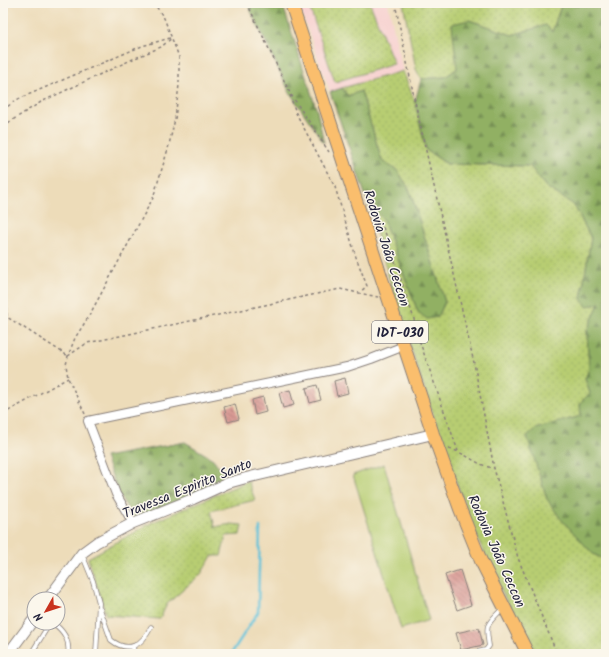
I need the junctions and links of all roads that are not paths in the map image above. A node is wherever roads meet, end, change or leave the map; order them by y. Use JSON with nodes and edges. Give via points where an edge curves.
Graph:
{"nodes":[{"id":1,"x":290,"y":3,"type":"edge"},
{"id":2,"x":404,"y":346,"type":"junction"},
{"id":3,"x":433,"y":434,"type":"junction"},
{"id":4,"x":134,"y":523,"type":"junction"},
{"id":5,"x":82,"y":553,"type":"junction"},
{"id":6,"x":54,"y":591,"type":"edge"},
{"id":7,"x":99,"y":604,"type":"junction"},
{"id":8,"x":504,"y":607,"type":"junction"},
{"id":9,"x":151,"y":627,"type":"dead end"},
{"id":10,"x":26,"y":630,"type":"edge"},
{"id":11,"x":46,"y":631,"type":"edge"},
{"id":12,"x":60,"y":631,"type":"edge"},
{"id":13,"x":133,"y":646,"type":"junction"},
{"id":14,"x":8,"y":654,"type":"edge"},
{"id":15,"x":31,"y":654,"type":"edge"},
{"id":16,"x":68,"y":654,"type":"edge"},
{"id":17,"x":96,"y":654,"type":"edge"},
{"id":18,"x":134,"y":654,"type":"edge"},
{"id":19,"x":469,"y":654,"type":"edge"},
{"id":20,"x":528,"y":654,"type":"edge"}],
"edges":[{"from":1,"to":2,"type":"main road","name":"Rodovia João Ceccon","number":"IDT-030"},
{"from":2,"to":3,"type":"main road","name":"Rodovia João Ceccon","number":"IDT-030"},
{"from":2,"to":4,"type":"street","via":[[347,367],[88,421],[116,494]]},
{"from":3,"to":4,"type":"street","name":"Travessa Espirito Santo","via":[[246,478]]},
{"from":3,"to":8,"type":"main road","name":"Rodovia João Ceccon","number":"IDT-030","via":[[481,561]]},
{"from":4,"to":5,"type":"street","name":"Travessa Espirito Santo","via":[[96,542]]},
{"from":5,"to":6,"type":"street","name":"Travessa Espirito Santo"},
{"from":5,"to":7,"type":"lane"},
{"from":7,"to":13,"type":"lane","via":[[112,640],[124,647]]},
{"from":7,"to":17,"type":"lane"},
{"from":8,"to":19,"type":"lane","via":[[486,629],[488,649]]},
{"from":8,"to":20,"type":"main road","name":"Rodovia João Ceccon","number":"IDT-030"},
{"from":9,"to":13,"type":"lane","via":[[141,642]]},
{"from":10,"to":14,"type":"street"},
{"from":11,"to":15,"type":"lane"},
{"from":12,"to":16,"type":"lane","via":[[66,636]]},
{"from":13,"to":18,"type":"lane"}]}
